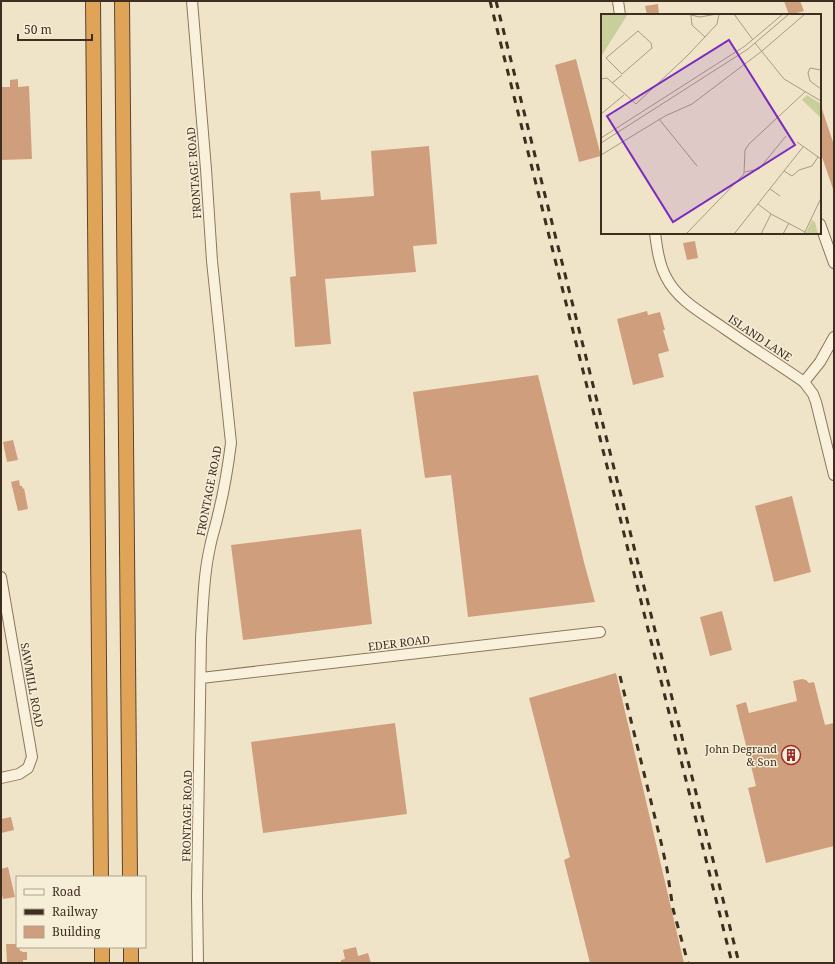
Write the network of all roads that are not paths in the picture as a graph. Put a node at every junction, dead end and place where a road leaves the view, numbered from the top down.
1 (93, 1) edge
2 (122, 1) edge
3 (192, 1) edge
4 (618, 1) edge
5 (620, 14) edge
6 (821, 227) edge
7 (655, 234) edge
8 (834, 263) edge
9 (834, 338) edge
10 (804, 382) junction
11 (834, 475) edge
12 (1, 577) edge
13 (600, 632) dead end
14 (201, 678) junction
15 (1, 778) edge
16 (101, 876) edge
17 (130, 876) edge
18 (102, 948) edge
19 (131, 948) edge
20 (102, 963) edge
21 (131, 963) edge
22 (198, 963) edge

1 - 16 highway
2 - 17 highway
3 - 14 street, FRONTAGE ROAD
4 - 5 street
6 - 8 street
7 - 10 street, ISLAND LANE
9 - 10 street
10 - 11 street, ISLAND LANE
12 - 15 street, SAWMILL ROAD
13 - 14 street, EDER ROAD
14 - 22 street, FRONTAGE ROAD
18 - 20 highway
19 - 21 highway

